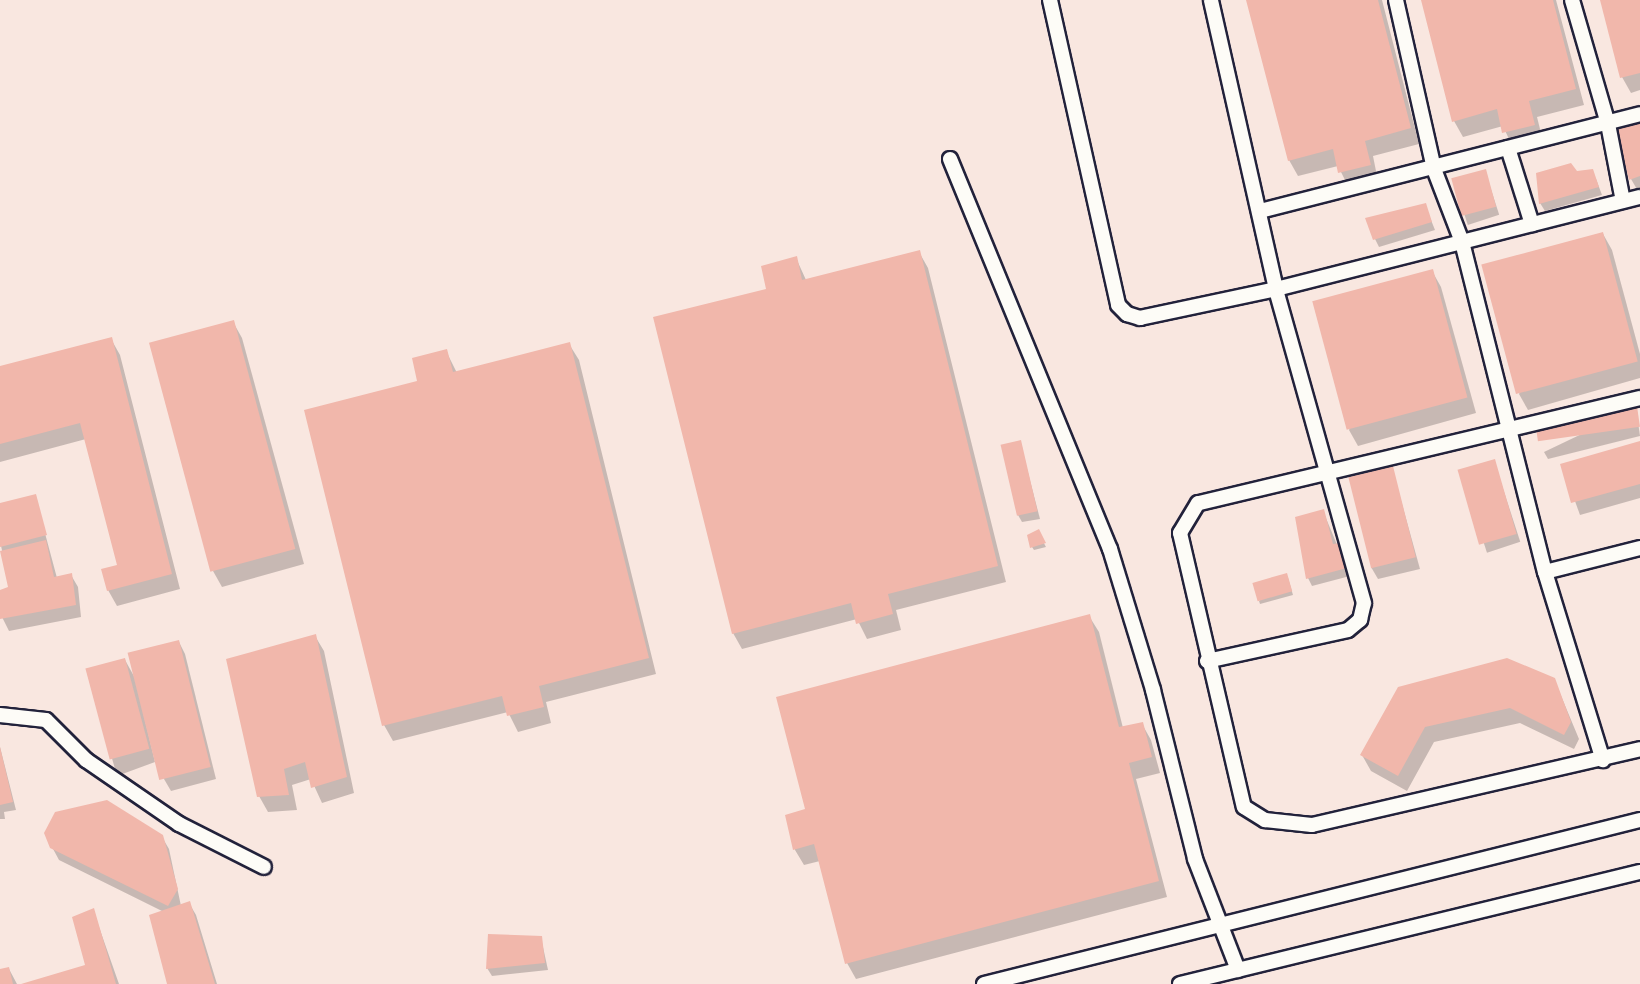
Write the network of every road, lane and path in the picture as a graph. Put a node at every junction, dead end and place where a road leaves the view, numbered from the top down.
1 (1050, 0) edge
2 (1211, 0) edge
3 (1396, 0) edge
4 (1572, 0) edge
5 (1640, 114) edge
6 (1608, 124) junction
7 (1508, 148) junction
8 (950, 159) dead end
9 (1434, 169) junction
10 (1640, 197) edge
11 (1623, 201) junction
12 (1260, 211) junction
13 (1532, 224) junction
14 (1462, 242) junction
15 (1276, 289) junction
16 (1640, 398) edge
17 (1507, 428) junction
18 (1326, 473) junction
19 (1640, 548) edge
20 (1545, 572) junction
21 (1207, 662) junction
22 (0, 715) edge
23 (1640, 749) edge
24 (1603, 760) junction
25 (1640, 820) edge
26 (264, 867) dead end
27 (1640, 872) edge
28 (1222, 926) junction
29 (1238, 970) junction
30 (984, 984) edge
31 (1180, 984) edge

1 - 15 lane
2 - 12 lane
3 - 9 lane
4 - 6 lane
5 - 6 lane
6 - 7 lane
6 - 11 lane
7 - 9 lane
7 - 13 lane
8 - 28 lane
9 - 12 lane
9 - 14 lane
10 - 11 lane
11 - 13 lane
12 - 15 lane
13 - 14 lane
14 - 15 lane
14 - 17 lane
15 - 18 lane
16 - 17 lane
17 - 18 lane
17 - 20 lane
18 - 21 lane
18 - 21 lane
19 - 20 lane
20 - 24 lane
21 - 24 lane
22 - 26 lane
23 - 24 lane
25 - 28 lane
27 - 29 lane
28 - 29 lane
28 - 30 lane
29 - 31 lane

